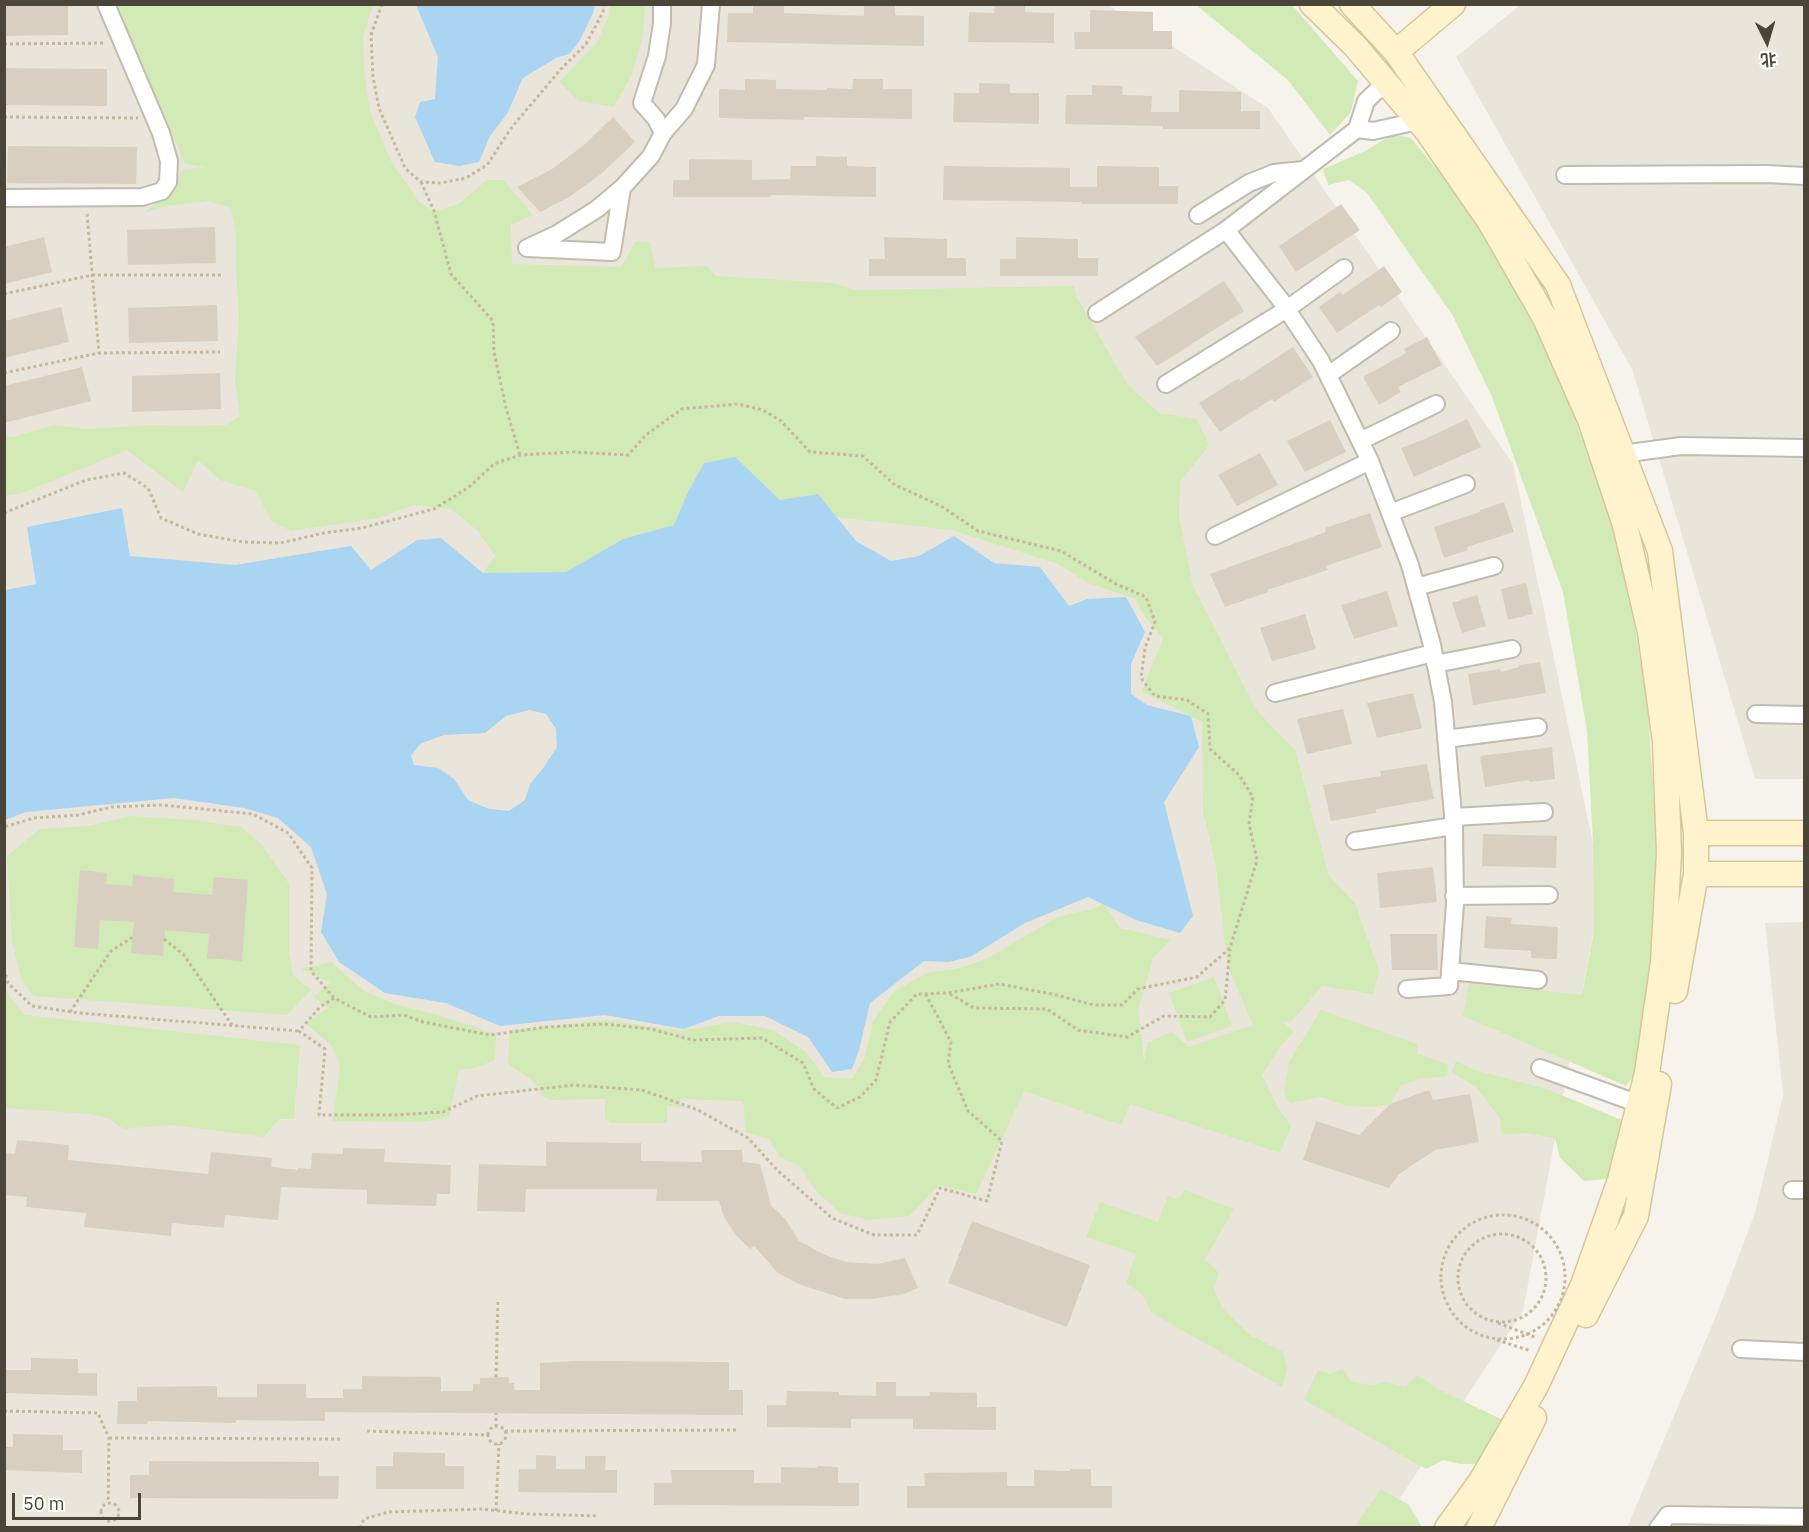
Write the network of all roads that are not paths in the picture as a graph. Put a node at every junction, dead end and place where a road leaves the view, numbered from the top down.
1 (106, 4) edge
2 (662, 4) edge
3 (711, 4) edge
4 (1312, 4) edge
5 (1352, 4) edge
6 (1453, 4) edge
7 (1396, 52) junction
8 (1386, 82) junction
9 (1418, 121) junction
10 (1357, 129) junction
11 (663, 134) junction
12 (1304, 170) junction
13 (1565, 175) dead end
14 (1804, 176) edge
15 (622, 188) junction
16 (4, 198) edge
17 (1198, 215) dead end
18 (1226, 230) junction
19 (1344, 268) dead end
20 (1287, 309) junction
21 (1097, 314) dead end
22 (1391, 332) dead end
23 (1328, 375) junction
24 (1166, 384) dead end
25 (1436, 404) dead end
26 (1360, 441) junction
27 (1804, 448) edge
28 (1622, 453) junction
29 (1370, 461) junction
30 (1466, 484) dead end
31 (1390, 513) junction
32 (1215, 536) dead end
33 (1494, 566) dead end
34 (1416, 587) junction
35 (1512, 649) dead end
36 (1434, 658) junction
37 (1275, 693) dead end
38 (1756, 714) dead end
39 (1804, 715) edge
40 (1538, 727) dead end
41 (1446, 740) junction
42 (1544, 812) dead end
43 (1453, 822) junction
44 (1696, 833) junction
45 (1804, 833) edge
46 (1355, 841) dead end
47 (1696, 874) junction
48 (1804, 874) edge
49 (1454, 896) junction
50 (1549, 896) dead end
51 (1450, 971) junction
52 (1538, 980) dead end
53 (1407, 989) dead end
54 (1540, 1068) dead end
55 (1639, 1104) junction
56 (1741, 1349) dead end
57 (1804, 1352) edge
58 (1804, 1516) edge
59 (1447, 1527) edge
60 (1481, 1527) edge
61 (1658, 1527) edge

1 - 16 street
2 - 11 street
3 - 11 street
4 - 8 street
5 - 7 street
6 - 7 street
7 - 28 street
8 - 9 street
8 - 10 street
9 - 10 street
9 - 55 street
10 - 12 street
11 - 15 street
12 - 17 street
12 - 18 street
13 - 14 street
15 - 15 street
18 - 20 street
18 - 21 street
19 - 20 street
20 - 23 street
20 - 24 street
22 - 23 street
23 - 26 street
25 - 26 street
26 - 29 street
27 - 28 street
28 - 44 street
29 - 31 street
29 - 32 street
30 - 31 street
31 - 34 street
33 - 34 street
34 - 36 street
35 - 36 street
36 - 37 street
36 - 41 street
38 - 39 street
40 - 41 street
41 - 43 street
42 - 43 street
43 - 46 street
43 - 49 street
44 - 45 street
44 - 47 street
47 - 48 street
47 - 60 street
49 - 50 street
49 - 51 street
51 - 52 street
51 - 53 street
54 - 55 street
55 - 59 street
56 - 57 street
58 - 61 street

